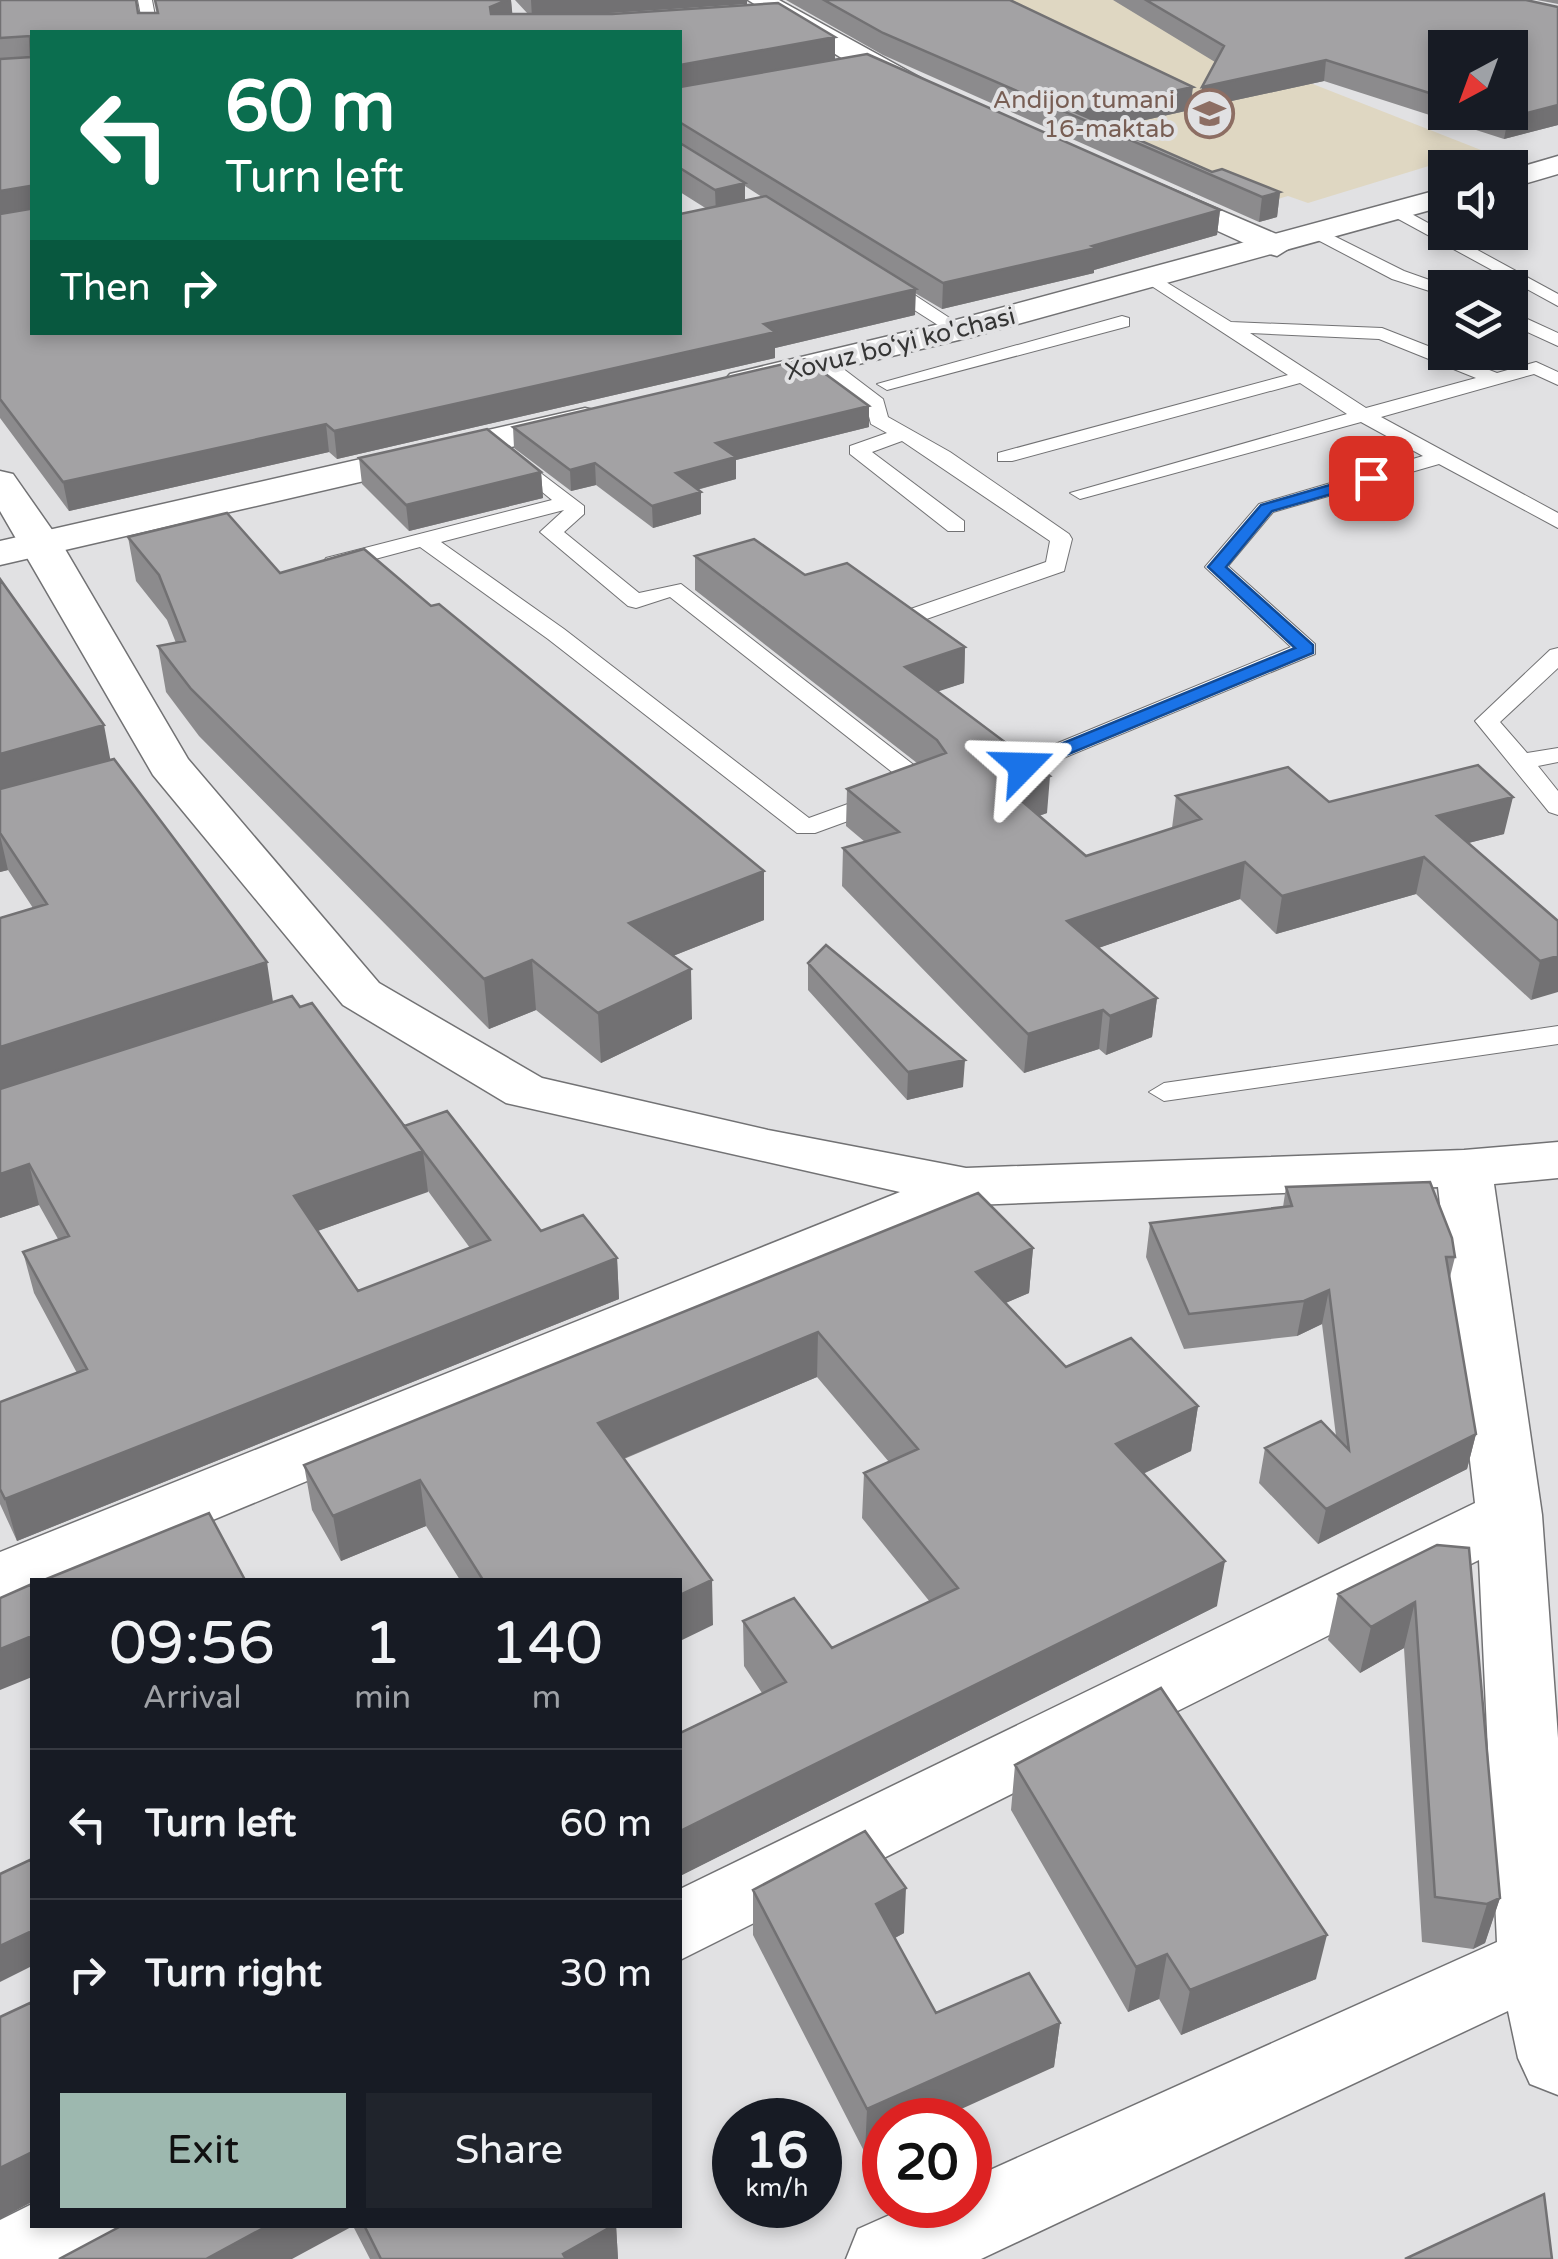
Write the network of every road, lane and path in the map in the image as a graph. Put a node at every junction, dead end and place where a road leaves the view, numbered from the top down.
1 (145, 0) edge
2 (764, 9) edge
3 (151, 30) edge
4 (870, 64) junction
5 (832, 71) edge
6 (941, 95) edge
7 (1558, 164) edge
8 (1528, 173) edge
9 (1118, 174) edge
10 (1428, 203) edge
11 (1397, 211) junction
12 (1320, 234) junction
13 (1277, 246) junction
14 (1497, 269) junction
15 (865, 270) edge
16 (1494, 270) edge
17 (1153, 278) junction
18 (1428, 282) edge
19 (1558, 301) edge
20 (1122, 322) dead end
21 (1227, 326) junction
22 (1528, 326) edge
23 (1558, 340) edge
24 (955, 342) junction
25 (822, 362) junction
26 (1304, 376) junction
27 (1558, 379) edge
28 (1494, 380) junction
29 (887, 384) dead end
30 (705, 390) edge
31 (628, 409) edge
32 (1364, 415) junction
33 (903, 434) junction
34 (491, 441) junction
35 (1005, 456) dead end
36 (1441, 457) junction
37 (0, 482) edge
38 (1080, 492) dead end
39 (568, 502) junction
40 (1558, 522) edge
41 (956, 526) dead end
42 (424, 540) junction
43 (21, 548) edge
44 (322, 566) edge
45 (907, 618) edge
46 (1558, 655) edge
47 (1558, 755) edge
48 (1522, 762) junction
49 (1023, 766) edge
50 (1558, 807) edge
51 (361, 994) junction
52 (307, 1012) edge
53 (1558, 1035) edge
54 (1164, 1092) dead end
55 (1558, 1160) edge
56 (1464, 1168) junction
57 (966, 1187) junction
58 (1509, 1514) junction
59 (0, 1580) edge
60 (682, 1925) edge
61 (1549, 2005) edge
62 (73, 2228) edge
63 (10, 2259) edge
64 (888, 2259) edge

1 - 3 lane
2 - 4 street
4 - 5 street
4 - 6 street
7 - 8 street
9 - 13 street
10 - 11 street, Xovuz bo‘yi ko'chasi
11 - 12 street, Xovuz bo‘yi ko'chasi
11 - 14 lane
12 - 13 street, Xovuz bo‘yi ko'chasi
12 - 18 lane
13 - 17 street, Xovuz bo‘yi ko'chasi
14 - 16 lane
14 - 19 lane
15 - 24 lane
17 - 21 lane
17 - 24 street, Xovuz bo‘yi ko'chasi
20 - 24 lane
21 - 26 lane
21 - 28 lane
22 - 23 lane
24 - 25 street, Xovuz bo‘yi ko'chasi
24 - 29 lane
25 - 30 street, Xovuz bo‘yi ko'chasi
25 - 33 lane
26 - 32 lane
26 - 35 lane
27 - 28 lane
28 - 32 lane
31 - 34 street
32 - 36 lane
32 - 38 lane
33 - 41 lane
33 - 45 lane
34 - 39 lane
34 - 43 street
36 - 40 lane
36 - 49 lane
37 - 43 street
39 - 42 lane
39 - 42 lane
42 - 44 lane
43 - 51 street
46 - 48 lane
47 - 48 lane
48 - 50 lane
51 - 52 street
51 - 57 street
53 - 54 lane
55 - 56 street
56 - 57 street
56 - 58 street
57 - 59 street
58 - 60 street
58 - 61 street
61 - 64 street
62 - 63 street

